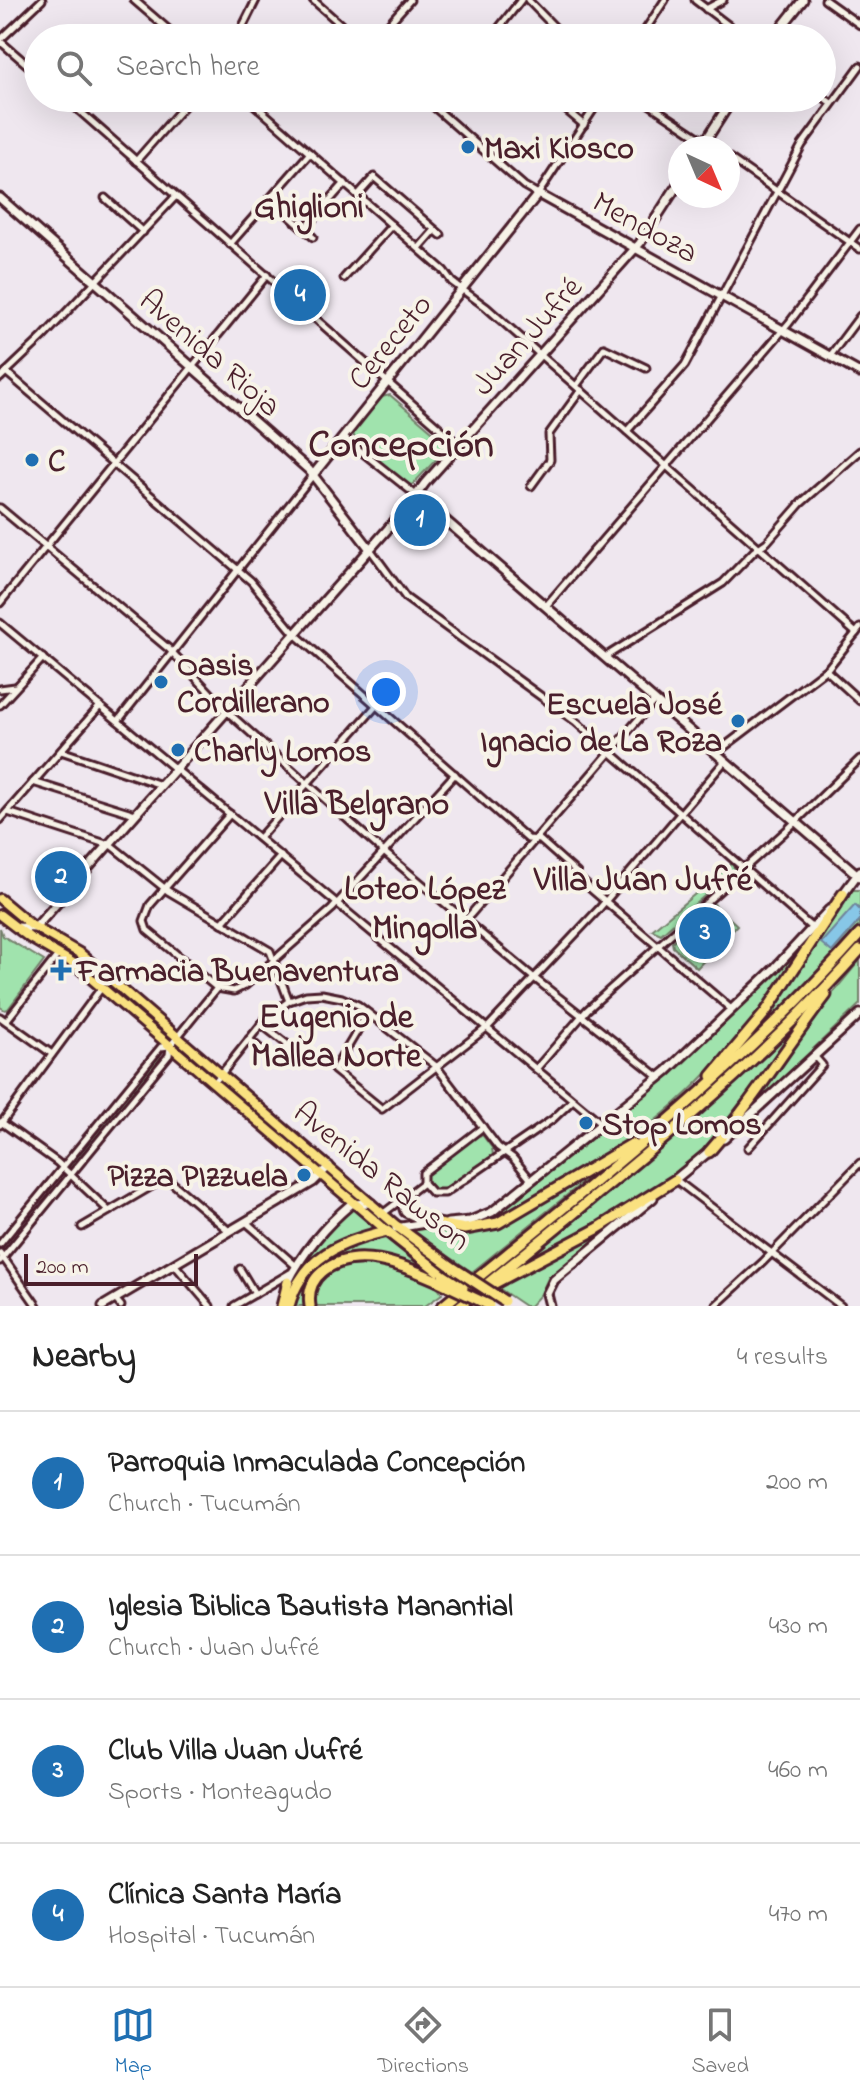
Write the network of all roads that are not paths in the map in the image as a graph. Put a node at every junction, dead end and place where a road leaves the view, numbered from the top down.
1 (42, 0) edge
2 (134, 0) edge
3 (256, 0) edge
4 (313, 0) edge
5 (410, 0) edge
6 (521, 0) edge
7 (528, 0) edge
8 (665, 0) edge
9 (695, 0) edge
10 (723, 0) edge
11 (803, 0) edge
12 (825, 0) edge
13 (706, 9) junction
14 (162, 24) edge
15 (244, 24) edge
16 (340, 24) edge
17 (389, 24) edge
18 (502, 24) edge
19 (551, 24) edge
20 (649, 24) edge
21 (726, 24) edge
22 (784, 24) edge
23 (860, 25) edge
24 (0, 40) edge
25 (24, 61) edge
26 (860, 66) edge
27 (836, 97) edge
28 (85, 112) edge
29 (179, 112) edge
30 (263, 112) edge
31 (440, 112) edge
32 (569, 112) edge
33 (592, 112) edge
34 (659, 112) edge
35 (724, 112) edge
36 (825, 112) edge
37 (584, 125) junction
38 (691, 136) edge
39 (709, 136) edge
40 (310, 153) junction
41 (136, 161) junction
42 (740, 165) edge
43 (345, 183) junction
44 (778, 191) junction
45 (538, 194) junction
46 (358, 195) junction
47 (176, 196) junction
48 (0, 198) edge
49 (105, 198) dead end
50 (270, 199) junction
51 (668, 199) edge
52 (392, 225) junction
53 (304, 229) junction
54 (860, 229) edge
55 (434, 231) junction
56 (143, 232) junction
57 (441, 235) dead end
58 (313, 237) dead end
59 (850, 241) junction
60 (230, 244) junction
61 (419, 248) junction
62 (636, 248) junction
63 (860, 249) edge
64 (267, 275) junction
65 (344, 278) dead end
66 (96, 282) junction
67 (461, 289) junction
68 (723, 297) junction
69 (860, 316) edge
70 (783, 330) junction
71 (541, 355) junction
72 (830, 356) junction
73 (192, 368) junction
74 (646, 368) dead end
75 (6, 372) junction
76 (860, 373) edge
77 (0, 378) edge
78 (387, 382) junction
79 (578, 388) junction
80 (627, 431) junction
81 (343, 437) junction
82 (459, 445) junction
83 (860, 451) edge
84 (113, 465) junction
85 (667, 466) junction
86 (313, 475) junction
87 (531, 486) dead end
88 (416, 495) junction
89 (0, 508) edge
90 (45, 547) junction
91 (759, 548) junction
92 (370, 549) junction
93 (238, 570) junction
94 (0, 603) edge
95 (546, 606) junction
96 (0, 623) edge
97 (858, 631) edge
98 (295, 634) junction
99 (173, 653) junction
100 (605, 657) junction
101 (43, 658) junction
102 (826, 670) junction
103 (16, 687) junction
104 (0, 689) edge
105 (655, 700) junction
106 (860, 701) edge
107 (0, 705) edge
108 (100, 706) junction
109 (376, 706) junction
110 (227, 711) junction
111 (118, 721) junction
112 (61, 751) junction
113 (611, 752) junction
114 (716, 753) junction
115 (860, 759) edge
116 (725, 761) junction
117 (176, 768) junction
118 (455, 774) junction
119 (33, 782) junction
120 (308, 783) junction
121 (161, 785) junction
122 (8, 812) junction
123 (681, 812) junction
124 (135, 814) junction
125 (230, 814) junction
126 (0, 820) edge
127 (796, 822) junction
128 (259, 838) junction
129 (535, 840) junction
130 (108, 845) junction
131 (385, 853) junction
132 (281, 856) junction
133 (745, 868) junction
134 (859, 874) edge
135 (164, 888) junction
136 (843, 894) junction
137 (605, 901) junction
138 (1, 902) edge
139 (337, 904) junction
140 (0, 915) edge
141 (465, 921) junction
142 (222, 923) junction
143 (11, 925) junction
144 (35, 928) junction
145 (812, 928) junction
146 (860, 934) edge
147 (658, 946) junction
148 (860, 951) edge
149 (59, 954) junction
150 (274, 959) junction
151 (102, 972) junction
152 (533, 977) junction
153 (102, 987) junction
154 (217, 988) junction
155 (289, 1001) junction
156 (731, 1009) junction
157 (368, 1013) junction
158 (860, 1014) edge
159 (582, 1016) junction
160 (0, 1017) edge
161 (6, 1021) junction
162 (261, 1024) junction
163 (486, 1028) junction
164 (177, 1036) junction
165 (249, 1039) junction
166 (170, 1046) junction
167 (52, 1054) junction
168 (815, 1057) junction
169 (437, 1067) junction
170 (804, 1067) junction
171 (536, 1069) junction
172 (221, 1074) junction
173 (812, 1075) junction
174 (659, 1077) junction
175 (214, 1083) junction
176 (573, 1100) junction
177 (683, 1108) junction
178 (747, 1119) junction
179 (1, 1123) edge
180 (601, 1123) junction
181 (666, 1123) junction
182 (483, 1127) junction
183 (761, 1133) junction
184 (748, 1148) dead end
185 (505, 1152) junction
186 (709, 1152) junction
187 (860, 1163) edge
188 (329, 1166) junction
189 (62, 1168) junction
190 (320, 1175) junction
191 (70, 1176) junction
192 (531, 1180) junction
193 (675, 1180) junction
194 (423, 1183) junction
195 (339, 1191) junction
196 (407, 1195) junction
197 (353, 1203) junction
198 (371, 1203) junction
199 (109, 1211) junction
200 (382, 1213) junction
201 (336, 1217) junction
202 (374, 1220) junction
203 (246, 1222) junction
204 (428, 1222) junction
205 (82, 1227) dead end
206 (398, 1227) junction
207 (229, 1231) junction
208 (387, 1231) junction
209 (0, 1244) edge
210 (772, 1253) junction
211 (1, 1257) edge
212 (495, 1263) junction
213 (174, 1264) junction
214 (295, 1268) junction
215 (240, 1269) dead end
216 (439, 1277) junction
217 (288, 1282) joint
218 (270, 1285) junction
219 (255, 1294) junction
220 (118, 1302) edge
221 (283, 1303) edge
222 (508, 1303) edge
223 (37, 1306) edge
224 (103, 1306) edge
225 (210, 1306) edge
226 (234, 1306) edge
227 (310, 1306) edge
228 (434, 1306) edge
229 (443, 1306) edge
230 (460, 1306) edge
231 (490, 1306) edge
232 (550, 1306) edge
233 (715, 1306) edge
234 (841, 1306) edge

1 - 24 street
2 - 14 street
3 - 15 street
4 - 16 street
5 - 17 street
6 - 18 street
7 - 19 street
8 - 20 street
9 - 13 street
10 - 13 street
11 - 22 street
12 - 23 street
13 - 21 street
24 - 25 street
26 - 27 street
28 - 41 street
29 - 41 street
30 - 40 street
31 - 45 street, Mendoza
32 - 37 street
33 - 37 street, Cereceto
34 - 38 street
35 - 39 street
36 - 44 street
37 - 45 street, Cereceto
40 - 43 street
40 - 50 street
41 - 47 street
42 - 44 street
43 - 46 street
43 - 53 street
44 - 59 street
44 - 68 street
45 - 62 street, Mendoza
45 - 67 street, Cereceto
46 - 52 street
46 - 55 street
47 - 56 street
47 - 60 street
48 - 66 street, Avenida Rioja
49 - 56 street
50 - 53 street
50 - 60 street
51 - 62 street, Juan Jufré
52 - 61 street
52 - 65 street
53 - 58 street
54 - 59 street
55 - 57 street
55 - 61 street
56 - 66 street
59 - 63 street
59 - 70 street
60 - 64 street
61 - 67 street
62 - 68 street, Mendoza
62 - 71 street, Juan Jufré
64 - 73 street
64 - 78 street
66 - 73 street, Avenida Rioja
66 - 75 street
67 - 71 street
67 - 78 street, Cereceto
68 - 70 street, Mendoza
68 - 80 street
69 - 72 street
70 - 72 street, Mendoza
70 - 85 street
71 - 79 street
71 - 82 street, Juan Jufré
72 - 76 street, Mendoza
73 - 84 street
73 - 86 street, Avenida Rioja
74 - 79 street
75 - 77 street
75 - 84 street
78 - 81 street, Cereceto
78 - 82 street
79 - 80 street
79 - 87 street
80 - 85 street
81 - 86 street, Cereceto
81 - 88 street
82 - 88 street, Juan Jufré
83 - 91 street
84 - 90 street
84 - 93 street
85 - 91 street
85 - 95 street
86 - 92 street, Avenida Rioja
86 - 93 street, Cereceto
88 - 92 street, Juan Jufré
88 - 95 street
89 - 90 street
90 - 94 street
90 - 99 street
91 - 97 street
91 - 100 street
92 - 98 street, Juan Jufré
92 - 113 street, Avenida Rioja
93 - 98 street
93 - 99 street, Cereceto
95 - 100 street
96 - 101 street
97 - 102 street
98 - 109 street
98 - 110 street, Juan Jufré
99 - 110 street
99 - 111 street, Cereceto
100 - 105 street
101 - 103 street
101 - 108 street
102 - 106 street
102 - 114 street
103 - 104 street
103 - 107 street
105 - 113 street
105 - 114 street
108 - 111 street
108 - 112 street
109 - 118 street
109 - 120 street
110 - 117 street, Juan Jufré
110 - 120 street
111 - 117 street
112 - 119 street
112 - 121 street
113 - 123 street, Avenida Rioja
113 - 129 street
114 - 116 street
115 - 127 street
116 - 123 street
116 - 127 street
117 - 121 street, Juan Jufré
117 - 125 street
118 - 129 street
118 - 131 street
119 - 122 street
119 - 124 street
120 - 128 street
120 - 131 street
121 - 124 street, Juan Jufré
122 - 126 street
122 - 130 street
123 - 133 street, Avenida Rioja
123 - 137 street
124 - 130 street, Juan Jufré
125 - 128 street
125 - 135 street
127 - 133 street
127 - 134 street
128 - 132 street
129 - 137 street
129 - 141 street
130 - 135 street
130 - 144 street, Juan Jufré
131 - 139 street
131 - 141 street
132 - 139 street
132 - 142 street
133 - 145 street, Avenida Rioja
133 - 147 street
134 - 136 street
135 - 142 street
135 - 154 street
136 - 145 street
136 - 177 highway
137 - 147 street
137 - 152 street
138 - 144 main road, Avenida Rawson
139 - 150 street
139 - 163 street
140 - 143 main road, Avenida Rawson
141 - 152 street
142 - 150 street
143 - 144 street
143 - 149 main road, Avenida Rawson
144 - 151 main road, Avenida Rawson
145 - 156 street
146 - 177 highway
147 - 156 street
147 - 159 street
148 - 186 highway
148 - 230 highway
149 - 153 main road, Avenida Rawson
149 - 161 street
150 - 154 street
150 - 155 street
151 - 153 street
151 - 164 main road, Avenida Rawson
152 - 159 street
152 - 163 street
153 - 166 main road, Avenida Rawson
153 - 167 street
154 - 164 street
155 - 157 street
155 - 162 street
156 - 174 street
157 - 169 street
157 - 169 street
158 - 168 street
159 - 171 street
159 - 174 street
160 - 161 street
161 - 167 street
162 - 165 street
162 - 165 street
163 - 169 street
163 - 171 street
164 - 166 street
164 - 172 main road, Avenida Rawson
165 - 172 street
166 - 175 main road, Avenida Rawson
166 - 189 street
166 - 191 street
167 - 179 street
168 - 170 street
168 - 173 street
169 - 182 street
170 - 173 street
170 - 178 street
171 - 176 street
172 - 175 street
172 - 188 main road, Avenida Rawson
173 - 183 street
174 - 180 street
175 - 190 main road, Avenida Rawson
176 - 180 street
176 - 185 street
177 - 181 highway
178 - 183 street
178 - 186 street
179 - 189 street
180 - 192 street
181 - 204 highway
181 - 212 highway
182 - 185 street
182 - 194 street
183 - 184 street
185 - 192 street
185 - 194 street
186 - 193 street
187 - 210 street
188 - 190 street
188 - 198 main road, Avenida Rawson
189 - 191 street
189 - 209 street
190 - 195 main road, Avenida Rawson
190 - 203 street
191 - 199 street
191 - 211 street
192 - 204 street
193 - 210 street
193 - 230 highway
193 - 232 street
194 - 196 street
195 - 197 main road, Avenida Rawson
195 - 201 street
196 - 200 street
196 - 204 street
197 - 198 street
197 - 201 street
197 - 202 main road, Avenida Rawson
198 - 200 main road, Avenida Rawson
199 - 205 street
199 - 207 street
200 - 202 street
200 - 206 main road, Avenida Rawson
201 - 214 street
202 - 208 main road, Avenida Rawson
203 - 207 street
203 - 214 street
204 - 206 street
206 - 208 street
206 - 222 highway, Avenida Rawson, bridge
207 - 213 street
208 - 216 highway, Avenida Rawson
208 - 221 highway
210 - 233 street
210 - 234 street
211 - 223 street
212 - 228 highway
212 - 229 highway
213 - 220 street
213 - 225 street
214 - 217 street
214 - 218 street
215 - 219 street
216 - 227 highway
216 - 231 highway, Avenida Rawson, bridge
217 - 221 highway
218 - 219 street
218 - 221 street
219 - 226 street
220 - 224 street

